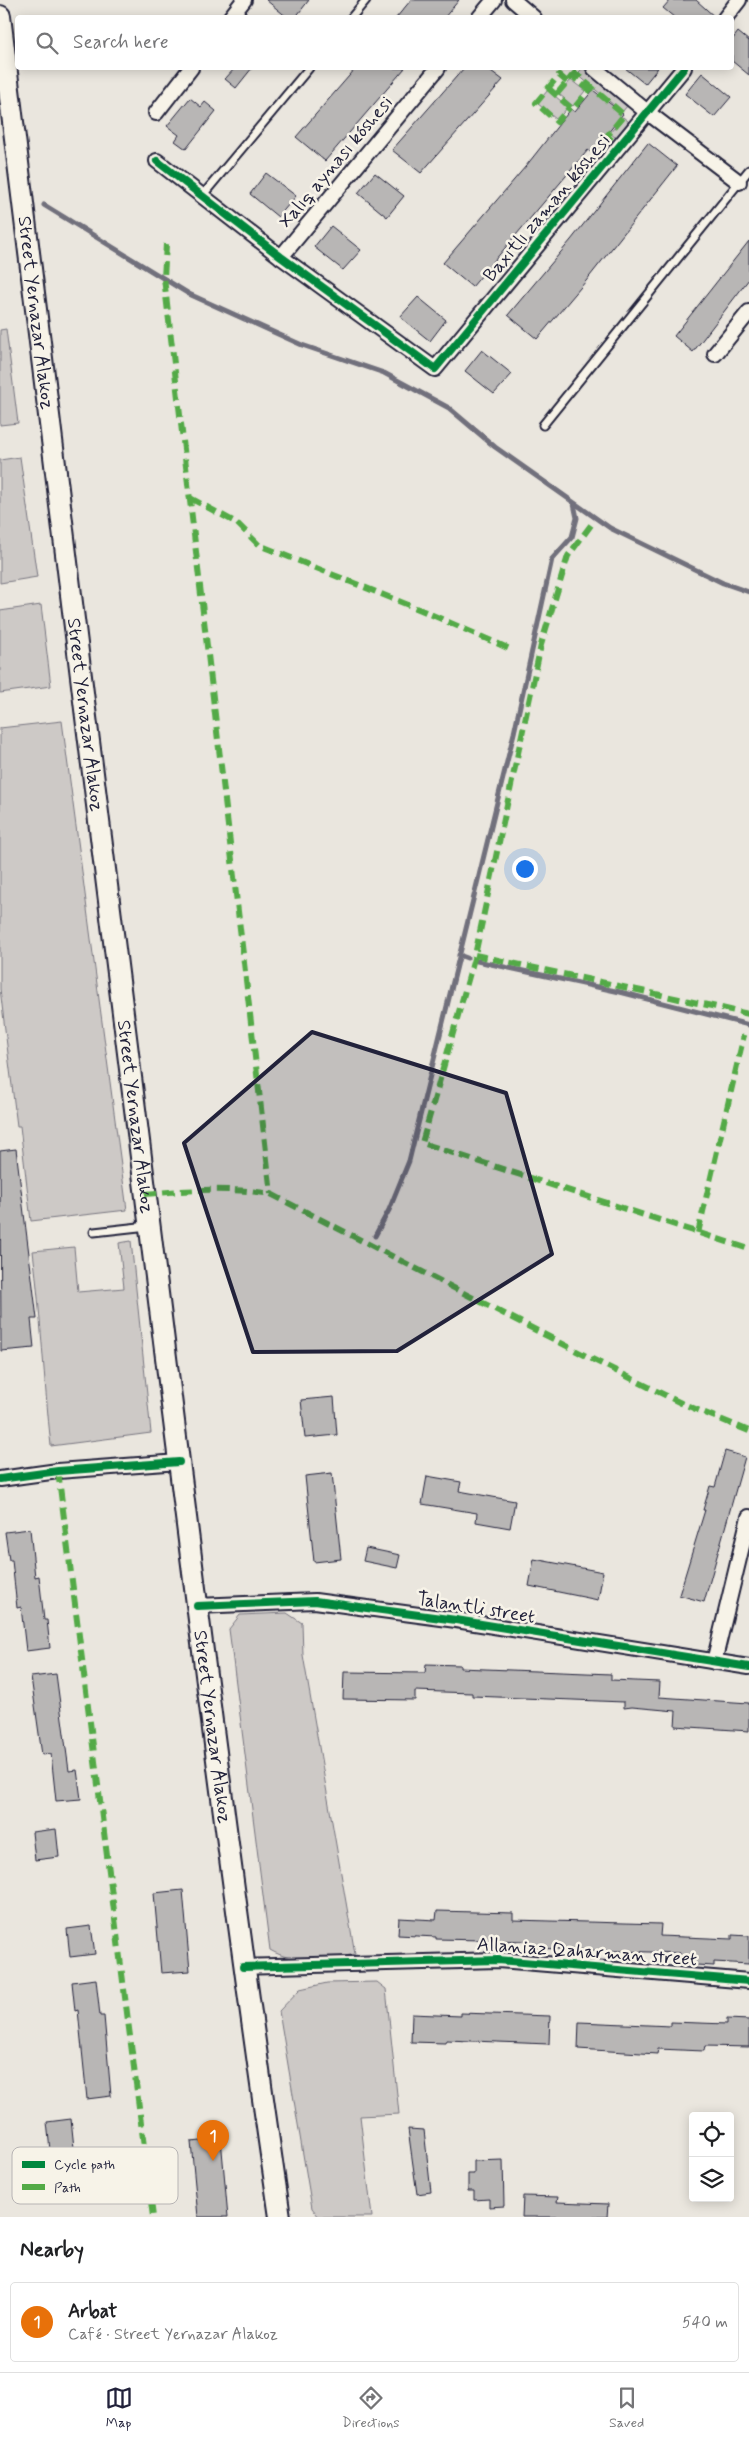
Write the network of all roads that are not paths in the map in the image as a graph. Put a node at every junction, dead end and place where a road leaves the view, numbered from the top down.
1 (244, 0) edge
2 (366, 0) edge
3 (494, 0) edge
4 (513, 0) edge
5 (740, 0) edge
6 (232, 15) edge
7 (354, 15) edge
8 (482, 15) edge
9 (530, 15) edge
10 (728, 15) edge
11 (0, 16) edge
12 (189, 70) edge
13 (307, 70) edge
14 (436, 70) edge
15 (596, 70) edge
16 (682, 70) edge
17 (647, 112) junction
18 (156, 113) dead end
19 (157, 161) dead end
20 (749, 170) edge
21 (739, 182) junction
22 (202, 196) junction
23 (281, 256) junction
24 (749, 312) edge
25 (715, 354) dead end
26 (543, 425) dead end
27 (149, 1226) junction
28 (94, 1232) dead end
29 (179, 1462) junction
30 (0, 1479) edge
31 (749, 1517) edge
32 (197, 1606) junction
33 (714, 1662) junction
34 (749, 1667) edge
35 (243, 1968) junction
36 (749, 1981) edge
37 (280, 2217) edge

1 - 6 street
2 - 7 lane
3 - 8 street
4 - 9 street
5 - 10 street
11 - 27 main road, Street Yernazar Alakoz
12 - 18 street
13 - 22 lane
14 - 23 street, Xalıq aynası kóshesi
15 - 17 street
16 - 17 street, Baxıtlı zaman kóshesi
17 - 21 street
17 - 23 street, Baxıtlı zaman kóshesi
19 - 22 street
20 - 21 lane
21 - 26 lane
22 - 23 street
24 - 25 street
27 - 28 lane
27 - 29 main road, Street Yernazar Alakoz
29 - 30 street
29 - 32 main road, Street Yernazar Alakoz
31 - 33 street
32 - 33 street, Talantli street
32 - 35 main road, Street Yernazar Alakoz
33 - 34 street, Talantli street
35 - 36 street, Allaniaz Qaharman street
35 - 37 main road, Street Yernazar Alakoz

